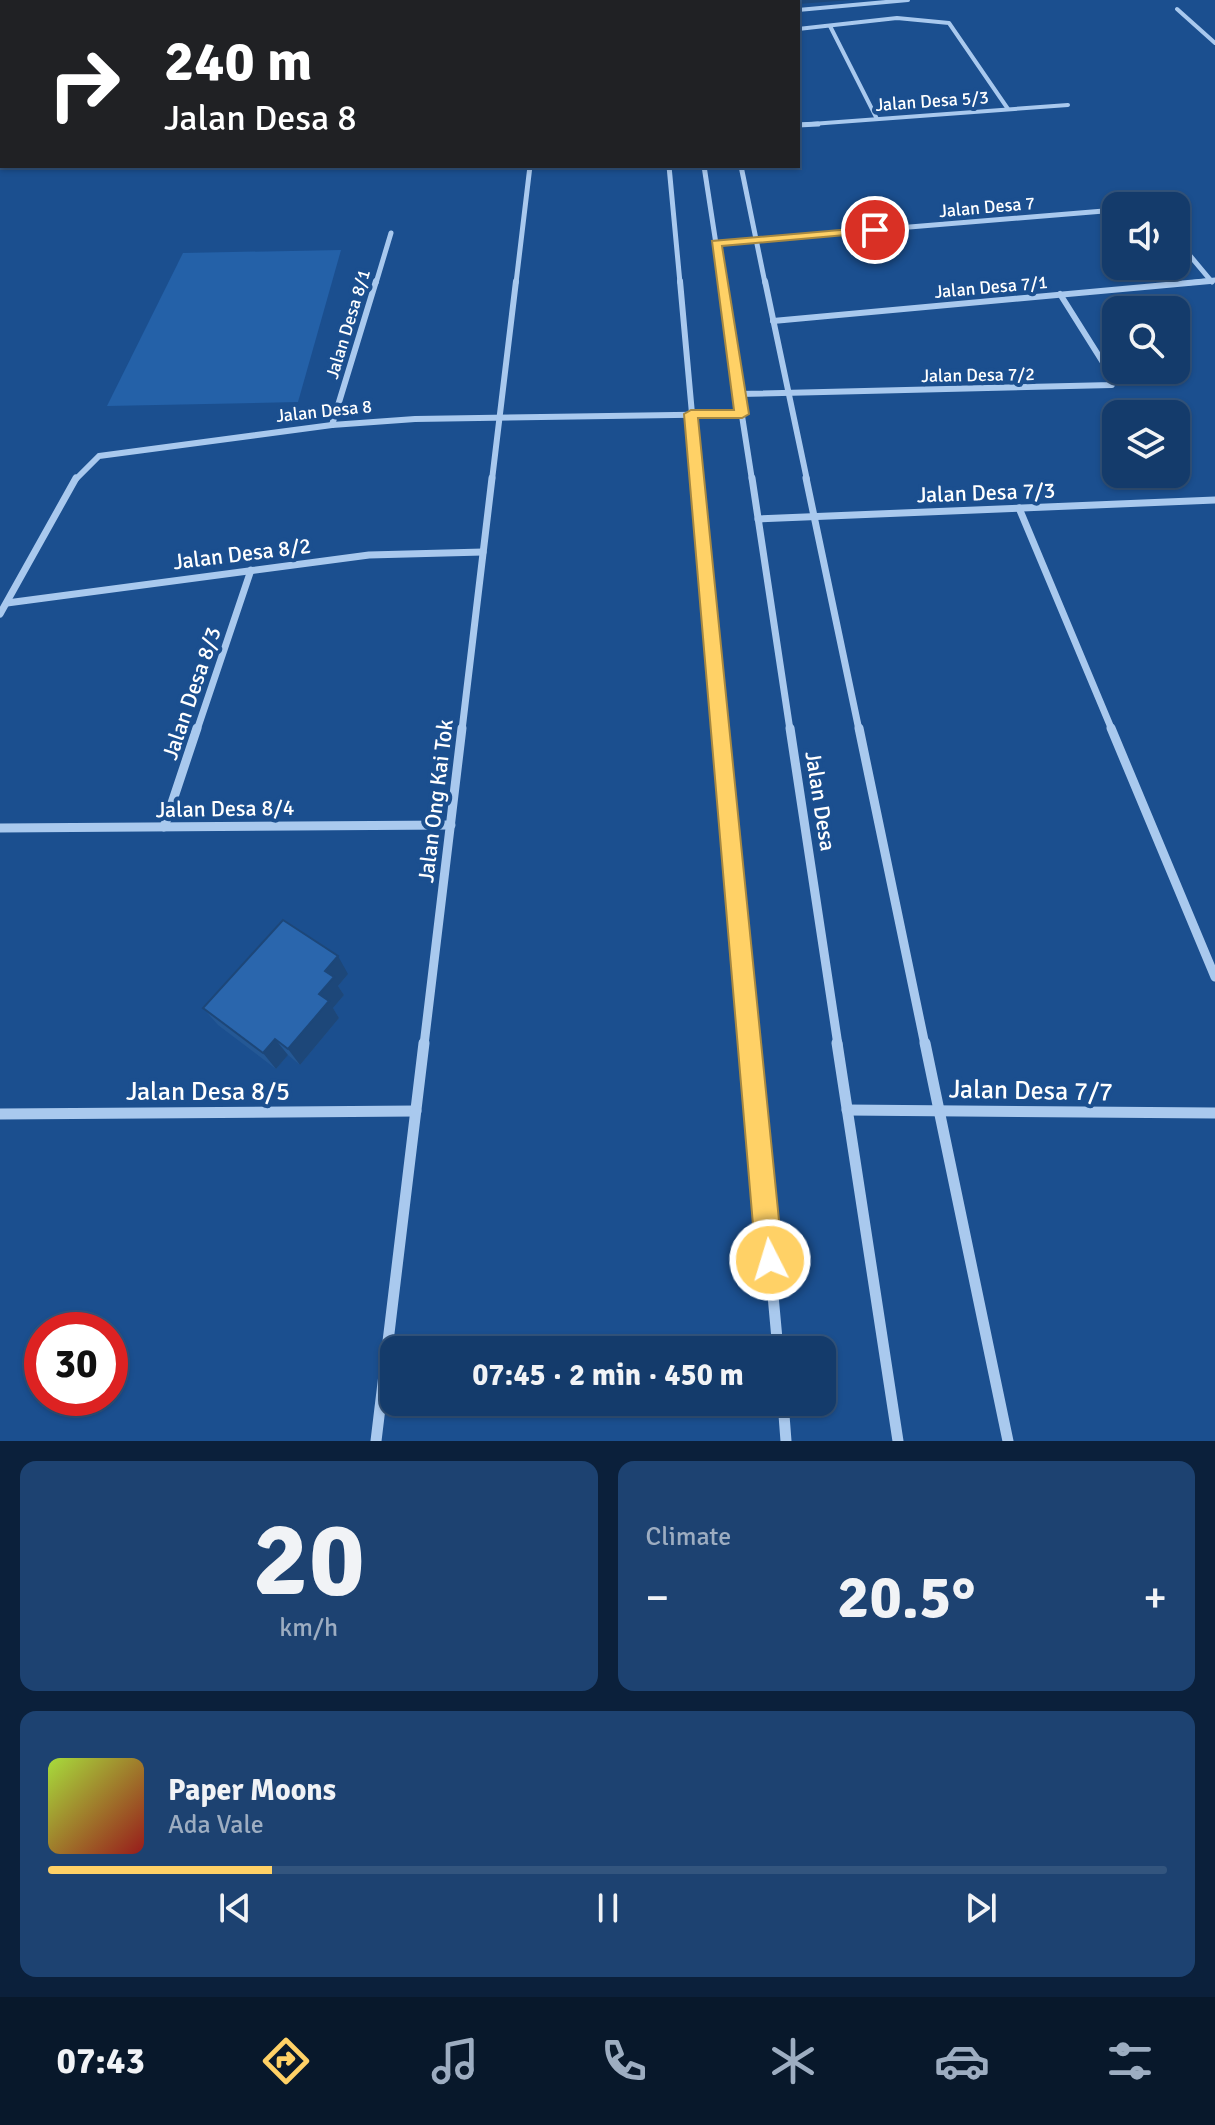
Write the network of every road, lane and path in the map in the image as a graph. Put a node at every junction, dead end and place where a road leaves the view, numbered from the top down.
1 (908, 0) edge
2 (1177, 9) dead end
3 (800, 10) edge
4 (830, 26) junction
5 (800, 29) edge
6 (1215, 43) edge
7 (1068, 105) dead end
8 (1008, 109) junction
9 (877, 119) junction
10 (800, 125) edge
11 (530, 168) edge
12 (669, 168) edge
13 (704, 168) edge
14 (741, 168) edge
15 (1102, 211) edge
16 (391, 233) dead end
17 (757, 240) junction
18 (716, 243) junction
19 (1190, 255) edge
20 (1214, 282) edge
21 (1060, 294) junction
22 (773, 321) junction
23 (788, 393) junction
24 (739, 394) junction
25 (691, 414) junction
26 (742, 414) junction
27 (500, 415) junction
28 (332, 425) junction
29 (1215, 500) edge
30 (1019, 508) junction
31 (816, 516) junction
32 (758, 519) junction
33 (483, 552) junction
34 (251, 570) junction
35 (7, 603) junction
36 (0, 614) edge
37 (451, 825) junction
38 (164, 827) junction
39 (0, 828) edge
40 (1215, 977) edge
41 (847, 1110) junction
42 (416, 1111) junction
43 (939, 1111) junction
44 (1215, 1113) edge
45 (0, 1114) edge
46 (777, 1336) edge
47 (784, 1416) edge
48 (376, 1441) edge
49 (786, 1441) edge
50 (898, 1441) edge
51 (1008, 1441) edge

1 - 3 street
2 - 6 street
4 - 5 street
4 - 8 street
4 - 9 street
7 - 8 street, Jalan Desa 5/3
8 - 9 street, Jalan Desa 5/3
9 - 10 street, Jalan Desa 5/3
11 - 27 street, Jalan Ong Kai Tok
12 - 25 street
13 - 18 street, Jalan Desa
14 - 17 street
15 - 17 street, Jalan Desa 7
16 - 28 street, Jalan Desa 8/1
17 - 18 street, Jalan Desa 7
17 - 22 street
18 - 24 street, Jalan Desa
19 - 20 street
20 - 21 street, Jalan Desa 7/1
21 - 22 street, Jalan Desa 7/1
21 - 23 street, Jalan Desa 7/2
22 - 23 street
23 - 24 street, Jalan Desa 7/2
23 - 31 street
24 - 26 street, Jalan Desa
25 - 26 street, Jalan Desa 8
25 - 27 street, Jalan Desa 8
25 - 46 street
26 - 32 street, Jalan Desa
27 - 28 street, Jalan Desa 8
27 - 33 street, Jalan Ong Kai Tok
28 - 35 street, Jalan Desa 8
29 - 30 street, Jalan Desa 7/3
30 - 31 street, Jalan Desa 7/3
30 - 40 street
31 - 32 street, Jalan Desa 7/3
31 - 43 street
32 - 41 street, Jalan Desa
33 - 34 street, Jalan Desa 8/2
33 - 37 street, Jalan Ong Kai Tok
34 - 35 street, Jalan Desa 8/2
34 - 38 street, Jalan Desa 8/3
35 - 36 street, Jalan Desa 8
37 - 38 street, Jalan Desa 8/4
37 - 42 street, Jalan Ong Kai Tok
38 - 39 street, Jalan Desa 8/4
41 - 43 street, Jalan Desa 7/7
41 - 50 street, Jalan Desa
42 - 45 street, Jalan Desa 8/5
42 - 48 street, Jalan Ong Kai Tok
43 - 44 street, Jalan Desa 7/7
43 - 51 street
47 - 49 street

